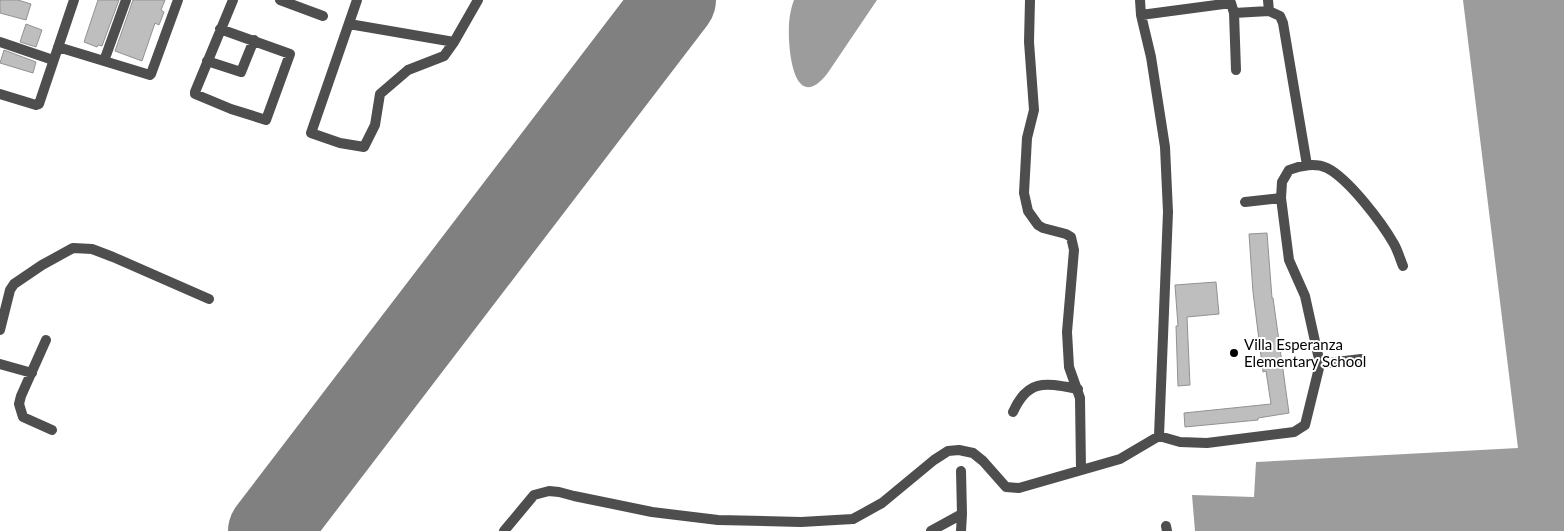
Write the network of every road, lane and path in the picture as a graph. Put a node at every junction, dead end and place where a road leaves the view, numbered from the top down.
1 (74, 0) edge
2 (126, 0) edge
3 (178, 0) edge
4 (233, 0) edge
5 (280, 0) edge
6 (358, 0) edge
7 (478, 0) edge
8 (1030, 0) edge
9 (1140, 0) edge
10 (1268, 0) edge
11 (305, 4) edge
12 (1269, 12) junction
13 (1234, 13) junction
14 (1141, 15) junction
15 (323, 16) dead end
16 (350, 24) junction
17 (220, 29) junction
18 (254, 40) junction
19 (0, 42) edge
20 (454, 42) junction
21 (58, 47) junction
22 (53, 60) junction
23 (104, 61) junction
24 (207, 61) junction
25 (1236, 70) dead end
26 (0, 94) edge
27 (1307, 165) junction
28 (1282, 198) junction
29 (1245, 202) dead end
30 (1403, 266) dead end
31 (209, 299) dead end
32 (0, 330) edge
33 (46, 340) dead end
34 (1361, 359) dead end
35 (0, 364) edge
36 (1320, 364) junction
37 (32, 373) junction
38 (1078, 389) junction
39 (1013, 412) dead end
40 (52, 430) dead end
41 (1159, 436) junction
42 (1081, 469) junction
43 (961, 471) dead end
44 (962, 514) junction
45 (504, 531) edge
46 (931, 531) edge
47 (960, 531) edge

1 - 21 street
2 - 23 street
3 - 23 street
4 - 17 street
5 - 11 street
6 - 16 street
7 - 20 street
8 - 38 street
9 - 14 street
10 - 12 street
11 - 15 street
12 - 13 street
12 - 27 street
13 - 14 street
13 - 25 street
14 - 41 street
16 - 20 street
16 - 20 street
17 - 18 street
17 - 24 street
18 - 24 street
18 - 24 street
19 - 22 street
21 - 22 street
21 - 23 street
22 - 26 street
27 - 28 street
27 - 30 street
28 - 29 street
28 - 36 street
31 - 32 street
33 - 37 street
34 - 36 street
35 - 37 street
36 - 41 street
37 - 40 street
38 - 39 street
38 - 42 street
41 - 42 street
42 - 45 street
43 - 44 street
44 - 46 street
44 - 47 street

